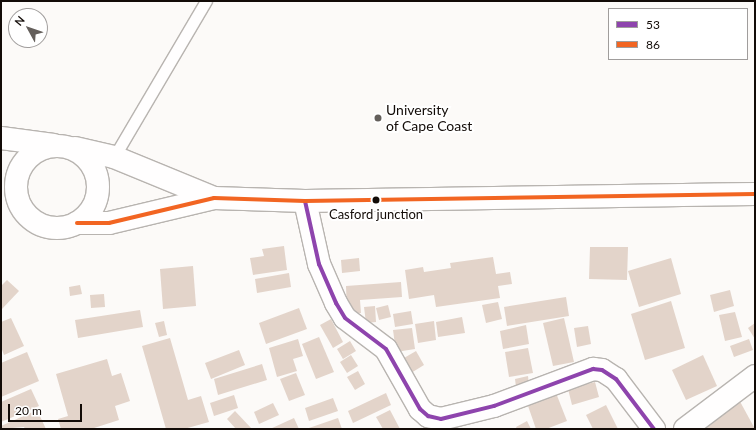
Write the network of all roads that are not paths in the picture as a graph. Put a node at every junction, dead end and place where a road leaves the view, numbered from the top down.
1 (206, 1) edge
2 (1, 138) edge
3 (65, 146) junction
4 (114, 157) junction
5 (755, 194) edge
6 (1, 198) edge
7 (214, 198) junction
8 (305, 200) junction
9 (32, 221) junction
10 (77, 223) junction
11 (755, 376) edge
12 (654, 429) edge
13 (685, 429) edge

1 - 4 lane
2 - 3 street
3 - 4 street
3 - 9 street
3 - 10 street
4 - 7 street
5 - 8 street
6 - 9 street
7 - 8 street
7 - 10 street
8 - 12 street
9 - 10 street
11 - 13 street

